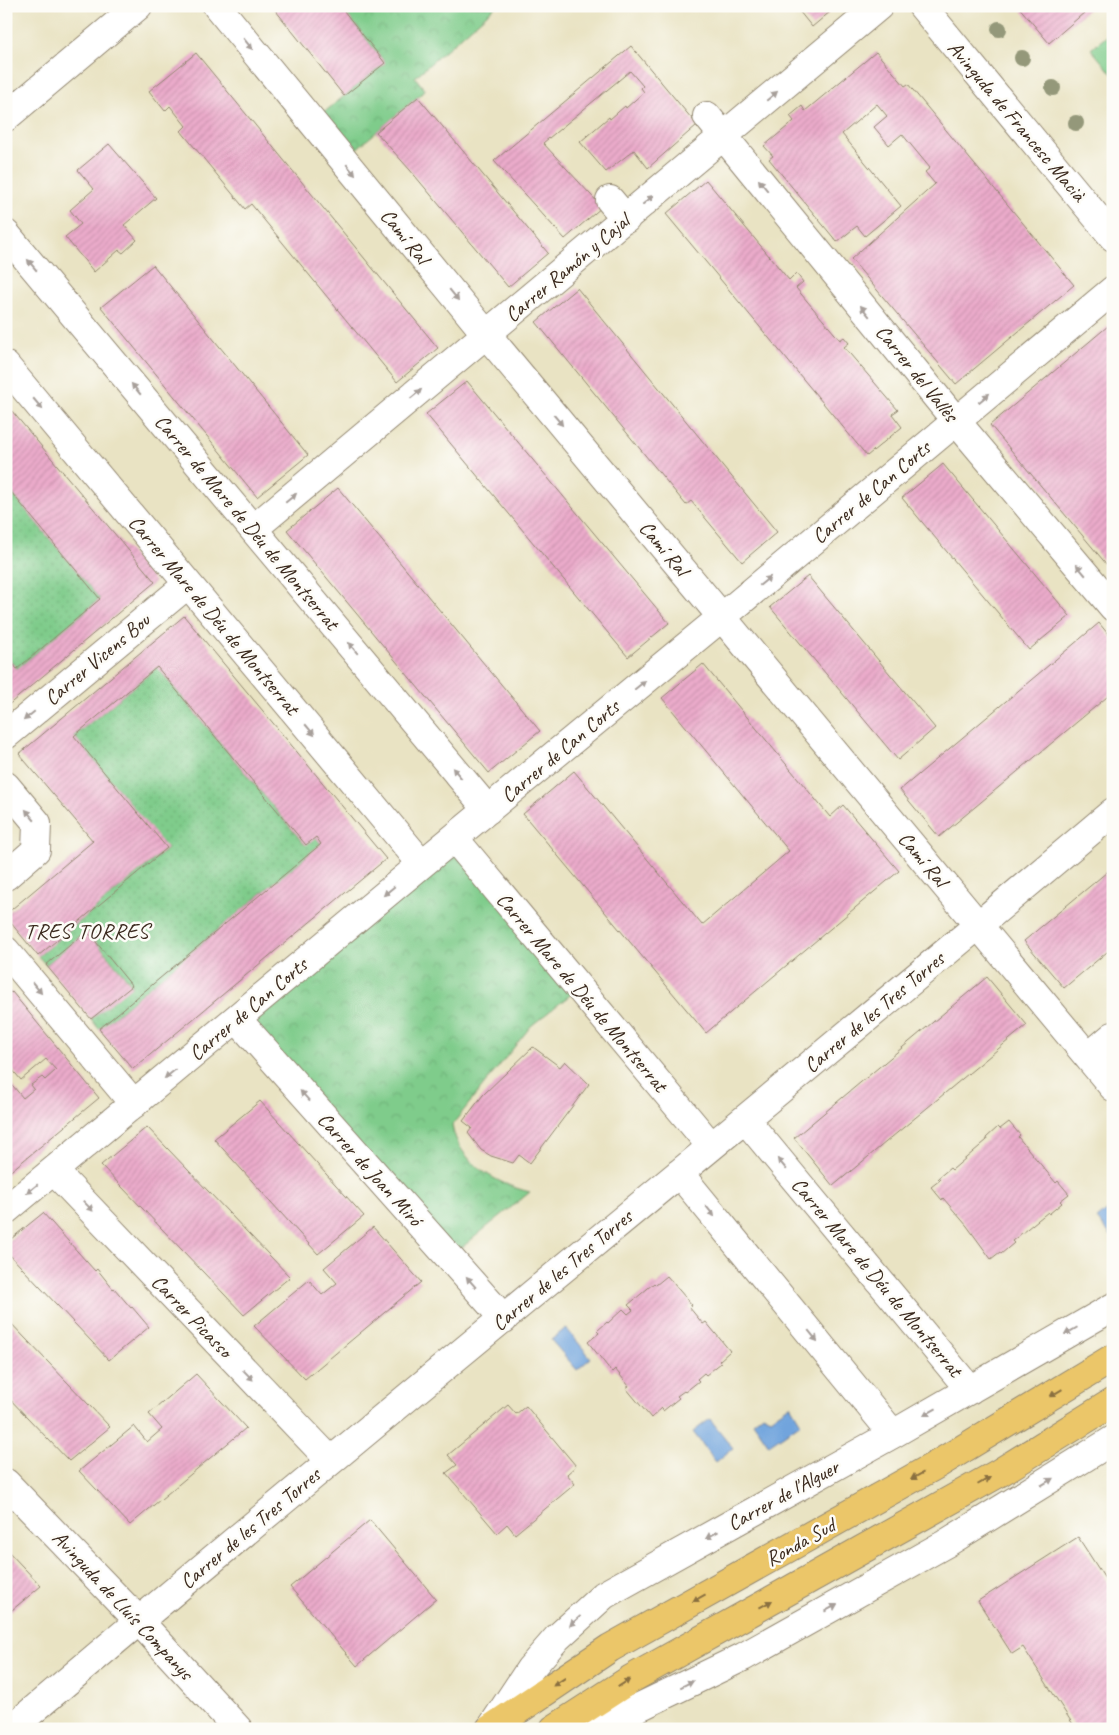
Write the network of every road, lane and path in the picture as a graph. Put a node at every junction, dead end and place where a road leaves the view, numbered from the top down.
1 (138, 6) edge
2 (217, 6) edge
3 (879, 6) edge
4 (922, 6) edge
5 (6, 117) edge
6 (715, 126) junction
7 (6, 234) edge
8 (1113, 236) edge
9 (1113, 290) edge
10 (487, 335) junction
11 (6, 366) edge
12 (956, 421) junction
13 (253, 529) junction
14 (188, 584) junction
15 (1113, 608) edge
16 (722, 617) junction
17 (6, 735) edge
18 (6, 786) edge
19 (488, 810) junction
20 (1113, 812) edge
21 (454, 838) junction
22 (422, 864) junction
23 (6, 876) edge
24 (979, 926) junction
25 (6, 951) edge
26 (237, 1019) junction
27 (1113, 1036) edge
28 (1088, 1056) junction
29 (1113, 1087) edge
30 (134, 1104) junction
31 (745, 1119) junction
32 (711, 1146) junction
33 (54, 1171) junction
34 (679, 1173) junction
35 (6, 1210) edge
36 (1113, 1307) edge
37 (504, 1319) junction
38 (1113, 1358) edge
39 (970, 1390) junction
40 (1113, 1402) edge
41 (893, 1434) junction
42 (1113, 1440) edge
43 (331, 1461) junction
44 (6, 1483) edge
45 (138, 1621) junction
46 (490, 1728) edge
47 (11, 1729) edge
48 (238, 1729) edge
49 (554, 1729) edge
50 (560, 1729) edge

1 - 5 street
2 -> 10 street, Camí Ral
6 -> 3 street, Carrer Ramón y Cajal
4 - 8 street, Avinguda de Francesc Macià
10 -> 6 street, Carrer Ramón y Cajal
12 -> 6 street, Carrer del Vallès
13 -> 7 street, Carrer de Mare de Déu de Montserrat
12 -> 9 street, Carrer de Can Corts
13 -> 10 street, Carrer Ramón y Cajal
10 -> 16 street, Camí Ral
11 -> 14 street, Carrer Mare de Déu de Montserrat
15 -> 12 street, Carrer del Vallès
16 -> 12 street, Carrer de Can Corts
19 -> 13 street, Carrer de Mare de Déu de Montserrat
14 -> 17 street, Carrer Vicens Bou
14 -> 22 street, Carrer Mare de Déu de Montserrat
19 -> 16 street, Carrer de Can Corts
16 - 24 street, Camí Ral
23 -> 18 street
19 - 21 street, Carrer de Can Corts
20 - 24 street, Carrer de les Tres Torres
21 - 22 street, Carrer de Can Corts
21 - 32 street, Carrer Mare de Déu de Montserrat
22 -> 26 street, Carrer de Can Corts
24 - 28 street, Camí Ral
24 - 31 street, Carrer de les Tres Torres
25 -> 30 street
26 -> 30 street, Carrer de Can Corts
37 -> 26 street, Carrer de Joan Miró
27 - 28 street
28 - 29 street, Camí Ral
30 - 33 street, Carrer de Can Corts
31 - 32 street, Carrer de les Tres Torres
39 -> 31 street, Carrer Mare de Déu de Montserrat
32 - 34 street, Carrer de les Tres Torres
33 -> 35 street, Carrer de Can Corts
33 -> 43 street, Carrer Picasso
34 - 37 street, Carrer de les Tres Torres
34 -> 41 street
36 -> 39 street, Carrer de l'Alguer
37 - 43 street, Carrer de les Tres Torres
38 -> 46 main road, Ronda Sud
39 -> 41 street, Carrer de l'Alguer
49 -> 40 main road, Ronda Sud
41 -> 46 street, Carrer de l'Alguer
50 -> 42 street
43 - 45 street, Carrer de les Tres Torres
44 - 45 street, Avinguda de Lluís Companys
45 - 47 street, Carrer de les Tres Torres
45 - 48 street, Avinguda de Lluís Companys

